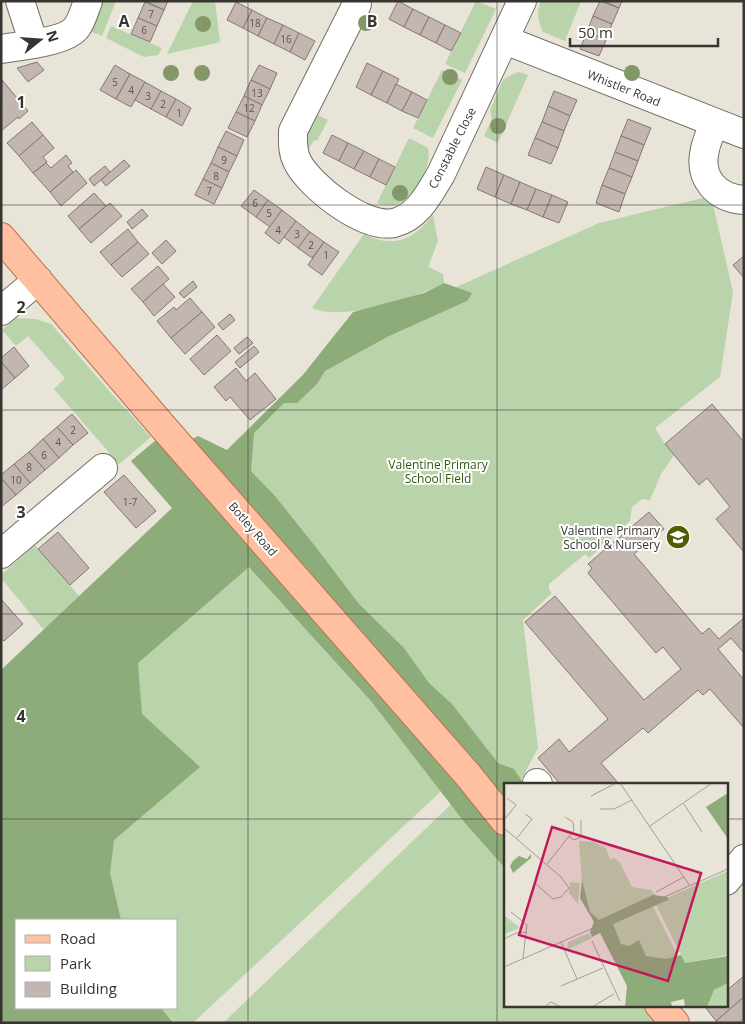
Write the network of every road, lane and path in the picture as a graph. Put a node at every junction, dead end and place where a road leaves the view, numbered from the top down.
1 (20, 1) edge
2 (88, 1) edge
3 (522, 1) edge
4 (357, 4) dead end
5 (505, 40) junction
6 (34, 44) junction
7 (1, 49) edge
8 (714, 123) junction
9 (744, 134) edge
10 (744, 200) edge
11 (1, 236) edge
12 (38, 280) junction
13 (1, 311) edge
14 (102, 468) dead end
15 (1, 554) edge
16 (504, 820) edge
17 (744, 859) edge
18 (728, 878) edge
19 (660, 1006) edge
20 (675, 1023) edge

1 - 6 street
2 - 6 street
3 - 5 street, Constable Close
4 - 5 street, Constable Close
5 - 8 street, Whistler Road
6 - 7 street
8 - 9 street, Whistler Road
8 - 10 street
11 - 12 main road, Botley Road
12 - 13 street
12 - 16 main road, Botley Road
14 - 15 street
17 - 18 street
19 - 20 main road

